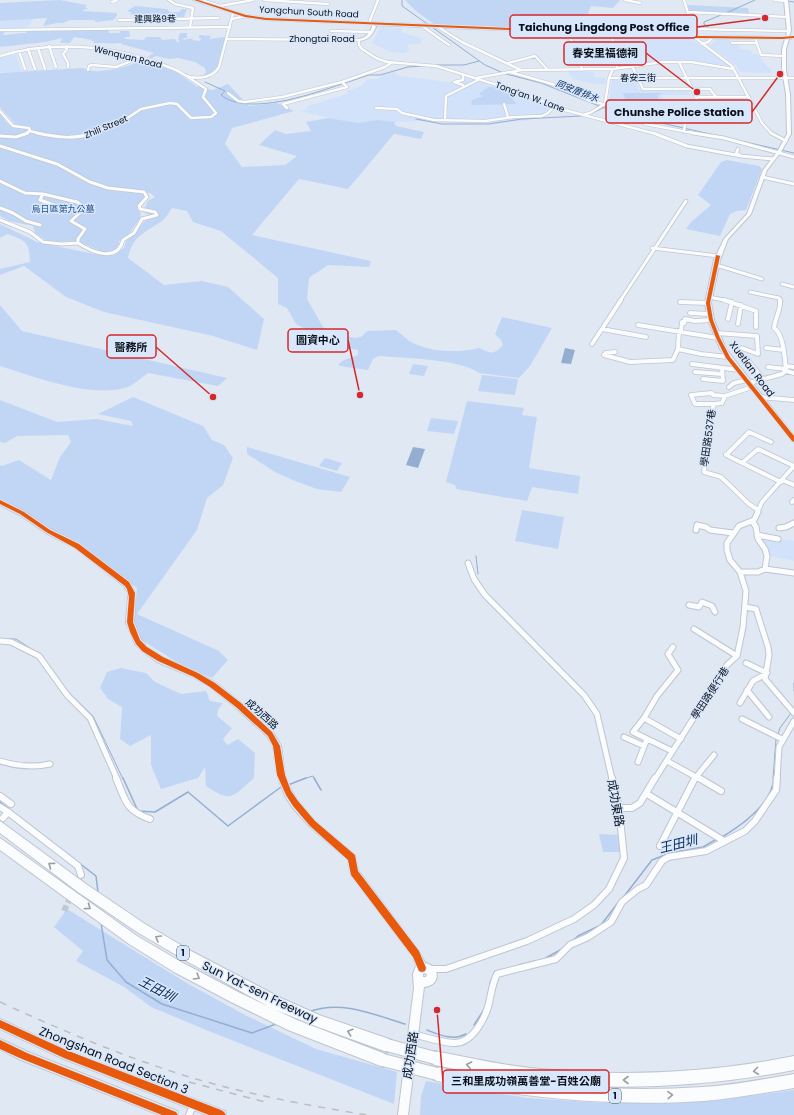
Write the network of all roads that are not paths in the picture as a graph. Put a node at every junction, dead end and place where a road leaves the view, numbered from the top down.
1 (118, 0) edge
2 (169, 0) edge
3 (195, 0) edge
4 (201, 0) edge
5 (254, 0) edge
6 (264, 0) edge
7 (378, 0) edge
8 (625, 0) edge
9 (684, 0) edge
10 (774, 0) edge
11 (786, 1) edge
12 (112, 2) dead end
13 (640, 3) dead end
14 (328, 4) dead end
15 (233, 12) junction
16 (688, 12) junction
17 (246, 16) junction
18 (788, 17) junction
19 (192, 18) junction
20 (218, 18) dead end
21 (232, 19) junction
22 (119, 20) dead end
23 (128, 20) junction
24 (794, 20) edge
25 (319, 22) junction
26 (361, 23) dead end
27 (373, 25) junction
28 (230, 26) junction
29 (424, 26) junction
30 (190, 27) junction
31 (436, 27) junction
32 (125, 28) junction
33 (693, 29) junction
34 (0, 30) edge
35 (331, 31) dead end
36 (789, 31) junction
37 (370, 32) junction
38 (566, 32) junction
39 (612, 36) junction
40 (794, 36) edge
41 (694, 37) junction
42 (712, 38) junction
43 (755, 38) junction
44 (787, 38) junction
45 (227, 39) junction
46 (359, 40) junction
47 (732, 43) dead end
48 (702, 44) junction
49 (757, 44) junction
50 (449, 45) dead end
51 (49, 46) junction
52 (67, 46) junction
53 (38, 48) junction
54 (28, 49) junction
55 (19, 51) junction
56 (0, 56) edge
57 (784, 56) junction
58 (139, 58) junction
59 (679, 62) junction
60 (392, 63) junction
61 (508, 63) junction
62 (632, 66) junction
63 (56, 67) dead end
64 (68, 67) dead end
65 (617, 68) junction
66 (25, 69) dead end
67 (35, 69) dead end
68 (46, 69) dead end
69 (613, 69) junction
70 (733, 69) junction
71 (88, 70) dead end
72 (522, 70) junction
73 (548, 70) junction
74 (582, 70) junction
75 (508, 72) junction
76 (463, 75) junction
77 (187, 76) junction
78 (609, 78) junction
79 (638, 78) junction
80 (687, 78) junction
81 (738, 78) junction
82 (786, 78) junction
83 (794, 78) edge
84 (477, 79) junction
85 (342, 82) junction
86 (463, 85) dead end
87 (692, 89) junction
88 (228, 93) dead end
89 (696, 97) junction
90 (716, 97) junction
91 (749, 97) junction
92 (504, 104) dead end
93 (602, 105) junction
94 (554, 106) junction
95 (654, 106) dead end
96 (700, 106) junction
97 (287, 108) dead end
98 (376, 108) dead end
99 (0, 111) edge
100 (641, 112) junction
101 (585, 114) junction
102 (508, 117) junction
103 (445, 119) junction
104 (701, 119) dead end
105 (621, 124) junction
106 (645, 124) dead end
107 (792, 126) edge
108 (30, 131) junction
109 (684, 131) junction
110 (0, 136) edge
111 (786, 141) junction
112 (0, 146) edge
113 (738, 149) dead end
114 (780, 151) junction
115 (753, 157) junction
116 (794, 157) edge
117 (773, 159) junction
118 (762, 177) junction
119 (0, 181) edge
120 (794, 184) edge
121 (43, 194) junction
122 (686, 201) dead end
123 (0, 208) edge
124 (81, 212) junction
125 (0, 220) edge
126 (40, 225) dead end
127 (78, 243) junction
128 (654, 248) junction
129 (718, 256) junction
130 (716, 265) junction
131 (762, 279) dead end
132 (782, 284) dead end
133 (794, 287) edge
134 (750, 292) dead end
135 (709, 300) junction
136 (680, 302) dead end
137 (732, 302) junction
138 (741, 305) junction
139 (690, 313) dead end
140 (710, 317) junction
141 (728, 319) dead end
142 (738, 324) dead end
143 (638, 325) dead end
144 (756, 327) dead end
145 (602, 329) junction
146 (680, 331) junction
147 (717, 336) junction
148 (646, 337) dead end
149 (592, 344) dead end
150 (742, 348) dead end
151 (766, 348) dead end
152 (678, 349) junction
153 (784, 350) junction
154 (615, 352) dead end
155 (728, 356) junction
156 (746, 358) dead end
157 (692, 364) dead end
158 (768, 367) dead end
159 (794, 367) edge
160 (722, 368) junction
161 (786, 368) junction
162 (739, 370) junction
163 (695, 372) dead end
164 (794, 373) edge
165 (722, 374) junction
166 (762, 379) junction
167 (703, 380) dead end
168 (749, 383) junction
169 (729, 386) dead end
170 (725, 396) junction
171 (760, 397) junction
172 (794, 400) edge
173 (714, 404) junction
174 (794, 440) edge
175 (771, 442) dead end
176 (743, 462) junction
177 (794, 466) edge
178 (782, 481) junction
179 (794, 485) edge
180 (0, 502) edge
181 (758, 510) junction
182 (752, 521) junction
183 (794, 523) edge
184 (779, 528) dead end
185 (696, 530) dead end
186 (733, 533) junction
187 (758, 535) junction
188 (778, 540) dead end
189 (468, 563) dead end
190 (765, 569) junction
191 (740, 572) junction
192 (794, 573) edge
193 (689, 605) dead end
194 (746, 607) junction
195 (716, 612) dead end
196 (694, 629) dead end
197 (0, 641) edge
198 (673, 646) dead end
199 (737, 656) junction
200 (746, 663) dead end
201 (766, 674) junction
202 (747, 690) junction
203 (740, 703) dead end
204 (794, 713) edge
205 (769, 717) dead end
206 (644, 718) junction
207 (742, 719) dead end
208 (794, 721) edge
209 (624, 737) dead end
210 (647, 739) junction
211 (681, 739) junction
212 (782, 739) junction
213 (644, 746) junction
214 (672, 751) junction
215 (714, 755) dead end
216 (667, 760) junction
217 (0, 762) edge
218 (638, 762) dead end
219 (50, 764) dead end
220 (696, 777) junction
221 (721, 791) dead end
222 (647, 794) junction
223 (0, 796) edge
224 (11, 804) dead end
225 (0, 807) edge
226 (618, 808) junction
227 (8, 812) junction
228 (678, 813) junction
229 (150, 819) dead end
230 (2, 822) edge
231 (724, 842) junction
232 (0, 843) edge
233 (660, 846) dead end
234 (81, 875) dead end
235 (424, 972) junction
236 (0, 1024) edge
237 (413, 1034) junction
238 (0, 1044) edge
239 (794, 1063) edge
240 (794, 1081) edge
241 (198, 1109) edge
242 (173, 1115) edge
243 (188, 1115) edge
244 (221, 1115) edge
245 (403, 1115) edge

1 - 12 street
2 - 19 street
3 - 15 street, Yongchun South Road
4 - 5 street
6 - 14 street
7 - 27 street
8 - 13 street
9 - 16 street
10 - 11 street
11 - 18 street
15 - 17 street, Yongchun South Road
15 - 21 street, Wenquan Road
16 - 18 street
16 - 33 street
17 - 21 street
17 - 25 street, Yongchun South Road
18 - 24 street
18 - 36 street
19 - 20 street, 建興路9巷
19 - 23 street, 建興路9巷
19 - 30 street
21 - 28 street, Wenquan Road
22 - 23 street, 建興路9巷
23 - 32 street
25 - 26 street
25 - 27 street, Yongchun South Road
27 - 29 street, Yongchun South Road
27 - 37 street
28 - 30 street
28 - 45 street, Wenquan Road
29 - 31 street, Yongchun South Road
29 - 50 street
30 - 32 street
31 - 38 street
31 - 61 street
32 - 34 street
33 - 36 street
33 - 41 street
35 - 37 street
36 - 44 street
37 - 46 street
38 - 39 street
38 - 74 street
39 - 41 street
39 - 65 street
40 - 44 street
41 - 42 street
41 - 48 street
42 - 43 street
42 - 48 street
43 - 44 street
43 - 49 street
44 - 57 street
45 - 46 street, Zhongtai Road
45 - 77 street, Wenquan Road
46 - 60 street, Zhongtai Road
47 - 49 street
48 - 70 street
49 - 57 street
51 - 52 street, Wenquan Road
51 - 53 street, Wenquan Road
51 - 63 street
52 - 58 street, Wenquan Road
52 - 64 street
53 - 54 street, Wenquan Road
53 - 68 street
54 - 55 street, Wenquan Road
54 - 67 street
55 - 56 street, Wenquan Road
55 - 66 street
57 - 82 street
58 - 71 street
58 - 77 street, Wenquan Road
59 - 62 street
59 - 70 street
59 - 80 street
60 - 76 street, Zhongtai Road
60 - 85 street
61 - 72 street
61 - 73 street
62 - 65 street
62 - 79 street
65 - 69 street
69 - 74 street
69 - 78 street
70 - 81 street
72 - 73 street
72 - 75 street
73 - 74 street
75 - 84 street
75 - 93 street
76 - 84 street, Zhongtai Road
76 - 86 street
77 - 108 street, Zhili Street
78 - 79 street, 春安三街
78 - 93 street
79 - 80 street, 春安三街
79 - 87 street
80 - 81 street, 春安三街
80 - 87 street
81 - 82 street, 春安三街
81 - 91 street
82 - 83 street, 春安三街
82 - 107 street
84 - 94 street, Tong’an W. Lane
84 - 103 street
85 - 88 street
85 - 97 street
87 - 89 street
87 - 90 street
89 - 90 street
89 - 96 street
90 - 91 street
91 - 111 street
92 - 102 street
93 - 100 street
93 - 101 street
94 - 101 street, Tong’an W. Lane
94 - 102 street
95 - 96 street
96 - 104 street
98 - 103 street
99 - 108 street
100 - 105 street
100 - 109 street
101 - 105 street, Tong’an W. Lane
102 - 103 street
105 - 115 street, Tong’an W. Lane
106 - 109 street
107 - 111 street
108 - 110 street
109 - 114 street
111 - 114 street, Xuetian Road
112 - 127 street
113 - 115 street
114 - 116 street
114 - 117 street, Xuetian Road
115 - 117 street
117 - 118 street, Xuetian Road
118 - 120 street
118 - 129 street, Xuetian Road
119 - 121 street
121 - 124 street
121 - 124 street
122 - 128 street
123 - 126 street
124 - 127 street
125 - 127 street
128 - 129 street
128 - 145 street
129 - 130 street, Xuetian Road
130 - 131 street
130 - 135 street, Xuetian Road
132 - 133 street
134 - 153 street
135 - 136 street
135 - 137 street
135 - 140 street, Xuetian Road
137 - 138 street
137 - 141 street
138 - 142 street
138 - 144 street
139 - 140 street
140 - 146 street
140 - 147 street, Xuetian Road
143 - 146 street
145 - 148 street
145 - 149 street
146 - 147 street
146 - 152 street
147 - 150 street
147 - 155 street, Xuetian Road
151 - 153 street
152 - 154 street
152 - 155 street
153 - 161 street
155 - 162 street, Xuetian Road
156 - 166 street
157 - 160 street
158 - 161 street
159 - 161 street
160 - 162 street
160 - 165 street
161 - 164 street
161 - 166 street
162 - 168 street, Xuetian Road
163 - 165 street
165 - 167 street
166 - 168 street
168 - 169 street
168 - 170 street, 學田路537巷
168 - 171 street, Xuetian Road
170 - 173 street, 學田路537巷
170 - 173 street, 學田路537巷
171 - 172 street
171 - 174 street, Xuetian Road
173 - 181 street, 學田路537巷
175 - 176 street
176 - 177 street
176 - 178 street
177 - 178 street
178 - 179 street
178 - 181 street
180 - 235 street
181 - 182 street
182 - 186 street
182 - 187 street
183 - 184 street
185 - 186 street
186 - 191 street
187 - 188 street
187 - 190 street
189 - 226 street, 成功東路
190 - 191 street
190 - 192 street
191 - 194 street
193 - 195 street
194 - 199 street
194 - 201 street
196 - 199 street
197 - 229 street
198 - 206 street
199 - 211 street, 學田路便行巷
200 - 201 street
201 - 202 street
201 - 204 street
202 - 203 street
202 - 205 street
206 - 210 street
206 - 211 street
207 - 212 street
208 - 212 street
209 - 213 street
210 - 213 street
210 - 214 street
211 - 214 street, 學田路便行巷
212 - 231 street
213 - 218 street
214 - 216 street, 學田路便行巷
215 - 220 street
216 - 220 street
216 - 222 street, 學田路便行巷
217 - 219 street
220 - 221 street
220 - 228 street
222 - 226 street, 學田路便行巷
222 - 228 street
223 - 224 street
225 - 227 street
226 - 235 street, 成功東路
227 - 230 street
227 - 234 street
228 - 231 street
228 - 233 street
239 -> 230 highway, Sun Yat-sen Freeway / 1, bridge
231 - 237 street
232 -> 240 highway, Sun Yat-sen Freeway / 1, bridge
235 - 237 street, 成功西路
236 - 241 street, Zhongshan Road Section 3
237 - 245 street, 成功西路
238 - 242 street
241 - 243 street
241 - 244 street, Zhongshan Road Section 3

